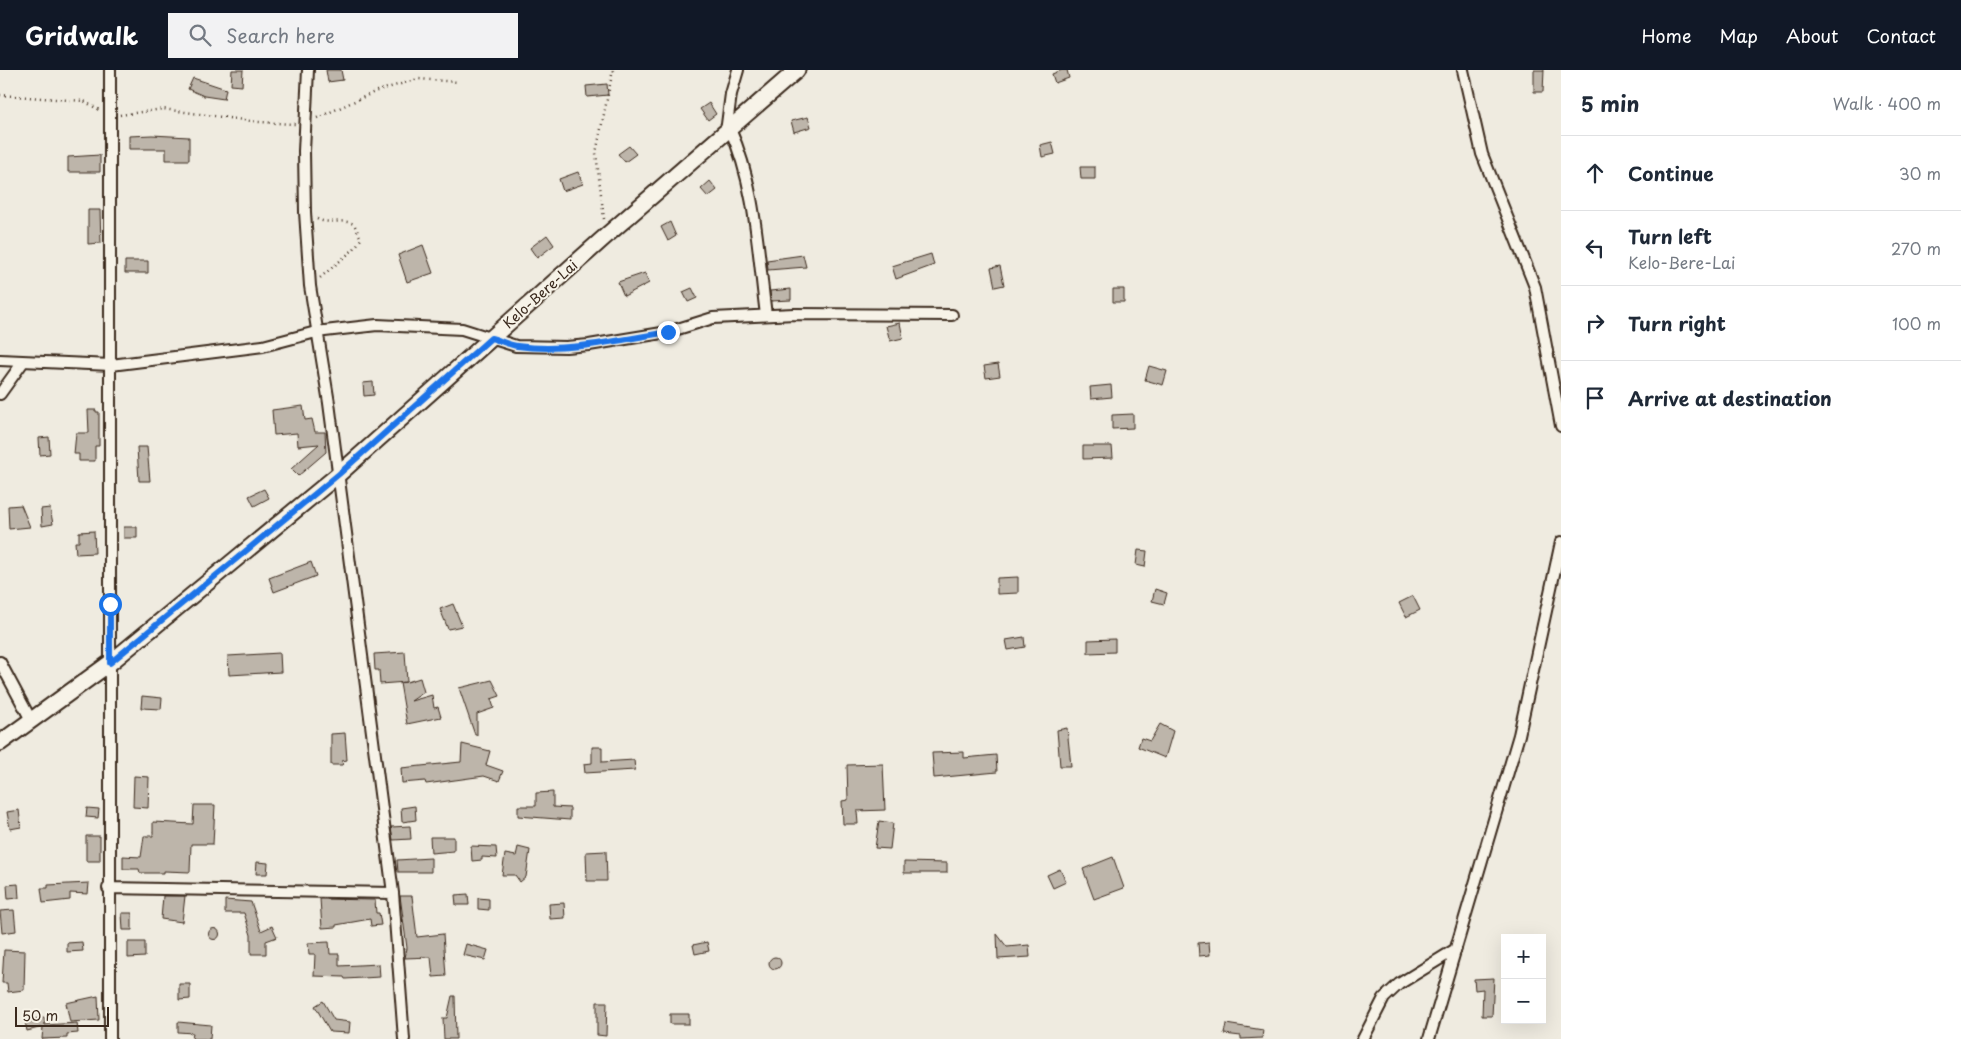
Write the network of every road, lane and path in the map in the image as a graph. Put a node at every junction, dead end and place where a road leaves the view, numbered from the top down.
1 (110, 70) edge
2 (308, 70) edge
3 (613, 70) edge
4 (738, 70) edge
5 (797, 70) edge
6 (1463, 70) edge
7 (458, 82) dead end
8 (0, 95) edge
9 (110, 117) junction
10 (305, 124) junction
11 (728, 131) junction
12 (305, 212) junction
13 (607, 235) junction
14 (310, 286) junction
15 (766, 315) junction
16 (952, 315) dead end
17 (316, 332) junction
18 (491, 338) junction
19 (0, 360) edge
20 (23, 362) junction
21 (111, 365) junction
22 (0, 394) edge
23 (1561, 426) edge
24 (339, 474) junction
25 (1561, 542) edge
26 (0, 662) edge
27 (110, 663) junction
28 (31, 720) junction
29 (0, 743) edge
30 (108, 888) junction
31 (393, 893) junction
32 (1456, 949) junction
33 (110, 1039) edge
34 (404, 1039) edge
35 (1363, 1039) edge
36 (1430, 1039) edge

1 - 9 street
2 - 10 street
3 - 13 path
4 - 11 street
5 - 11 main road, Kelo-Bere-Lai
6 - 23 street
7 - 10 path
8 - 9 path
9 - 10 path
9 - 21 street
10 - 12 street
11 - 13 main road, Kelo-Bere-Lai
11 - 15 street
12 - 14 street
12 - 14 path
13 - 18 main road, Kelo-Bere-Lai
14 - 17 street
15 - 16 street
15 - 18 street
17 - 18 street
17 - 21 street
17 - 24 street
18 - 24 main road, Kelo-Bere-Lai
19 - 20 street
20 - 21 street
20 - 22 street
21 - 27 street
24 - 27 main road, Kelo-Bere-Lai
24 - 31 street
25 - 32 street
26 - 28 street
27 - 28 main road, Kelo-Bere-Lai
27 - 30 street
28 - 29 main road, Kelo-Bere-Lai
30 - 31 street
30 - 33 street
31 - 34 street
32 - 35 street
32 - 36 street

